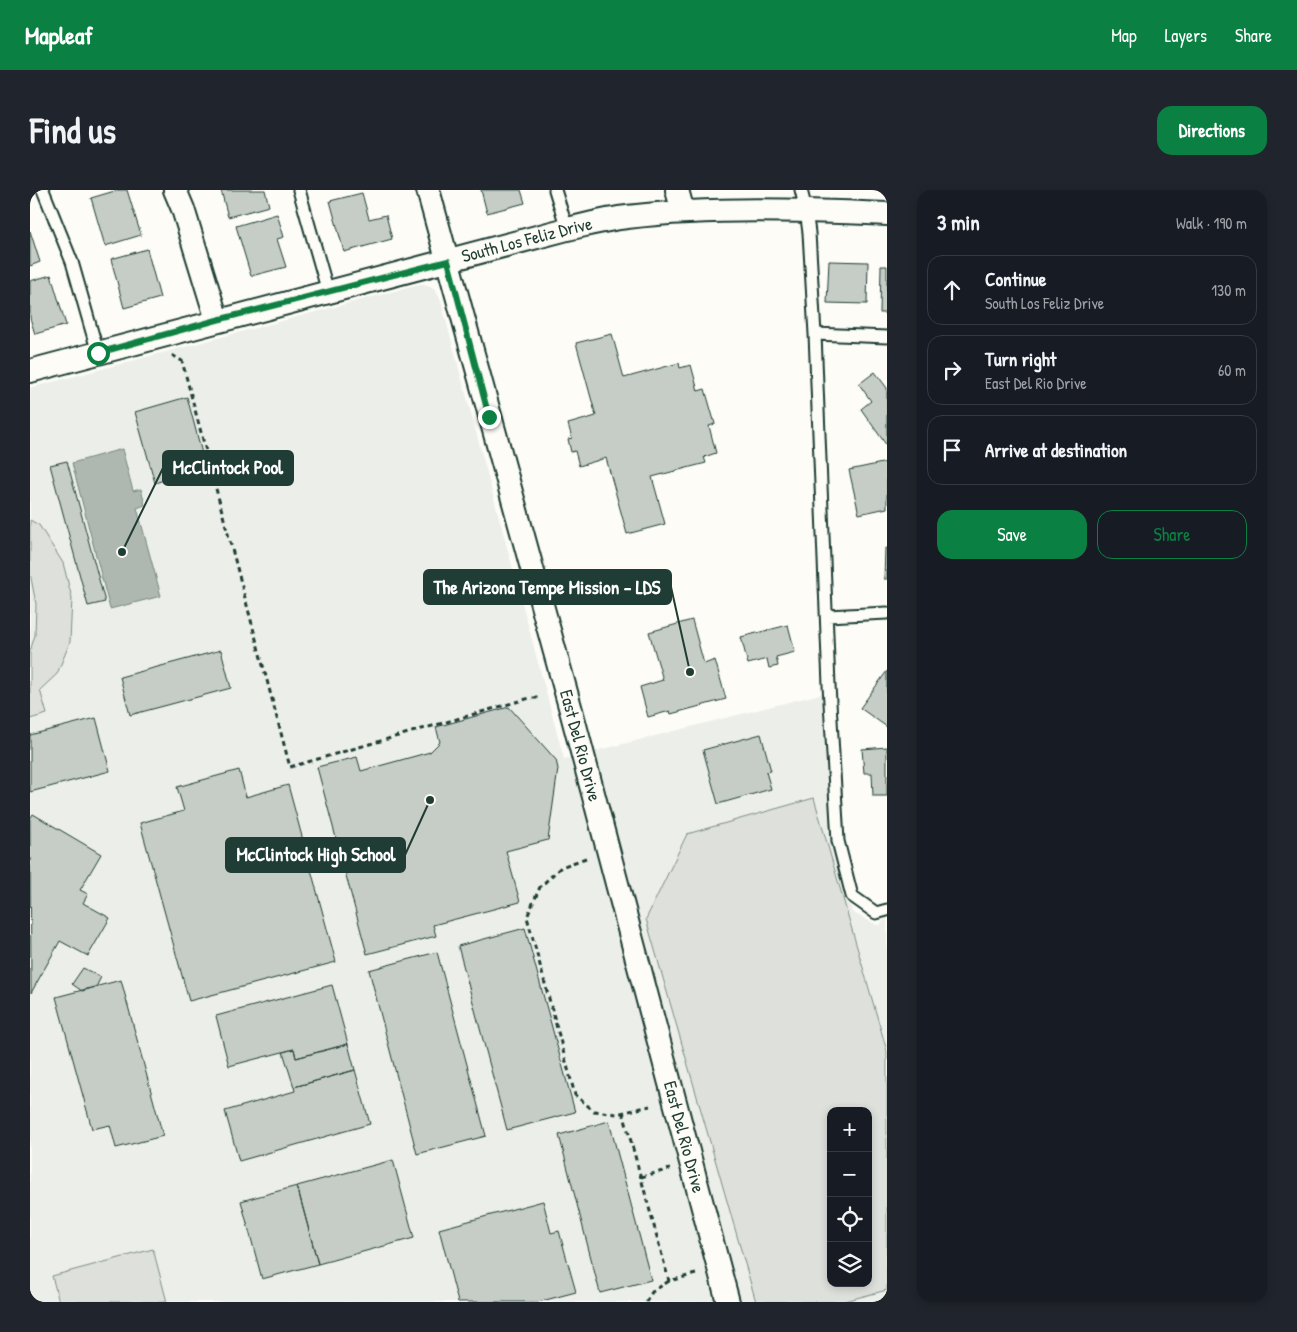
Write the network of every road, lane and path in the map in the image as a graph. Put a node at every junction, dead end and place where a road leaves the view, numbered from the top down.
1 (43, 190) edge
2 (175, 190) edge
3 (299, 190) edge
4 (428, 190) edge
5 (556, 190) edge
6 (677, 190) edge
7 (803, 200) edge
8 (682, 212) junction
9 (887, 214) edge
10 (567, 229) junction
11 (448, 261) junction
12 (328, 292) junction
13 (217, 320) junction
14 (815, 334) junction
15 (887, 337) edge
16 (98, 353) junction
17 (172, 355) dead end
18 (30, 371) edge
19 (887, 613) edge
20 (827, 616) junction
21 (540, 698) dead end
22 (586, 858) dead end
23 (887, 910) edge
24 (650, 1106) dead end
25 (623, 1112) junction
26 (670, 1169) dead end
27 (641, 1177) junction
28 (696, 1274) dead end
29 (669, 1281) junction
30 (646, 1302) edge
31 (728, 1302) edge

1 - 16 lane
2 - 13 street
3 - 12 lane
4 - 11 street, East Del Rio Drive
5 - 10 lane
6 - 8 street
7 - 8 street, South Los Feliz Drive
7 - 9 street, South Los Feliz Drive
7 - 14 lane
8 - 10 street, South Los Feliz Drive
10 - 11 street, South Los Feliz Drive
11 - 12 street, South Los Feliz Drive
11 - 31 street, East Del Rio Drive
12 - 13 street, South Los Feliz Drive
13 - 16 street, South Los Feliz Drive
14 - 15 lane
14 - 20 lane
16 - 18 street, South Los Feliz Drive
17 - 21 path
19 - 20 lane
20 - 23 lane
22 - 25 path
24 - 25 path
25 - 27 path
26 - 27 path
27 - 29 path
28 - 29 path
29 - 30 path

